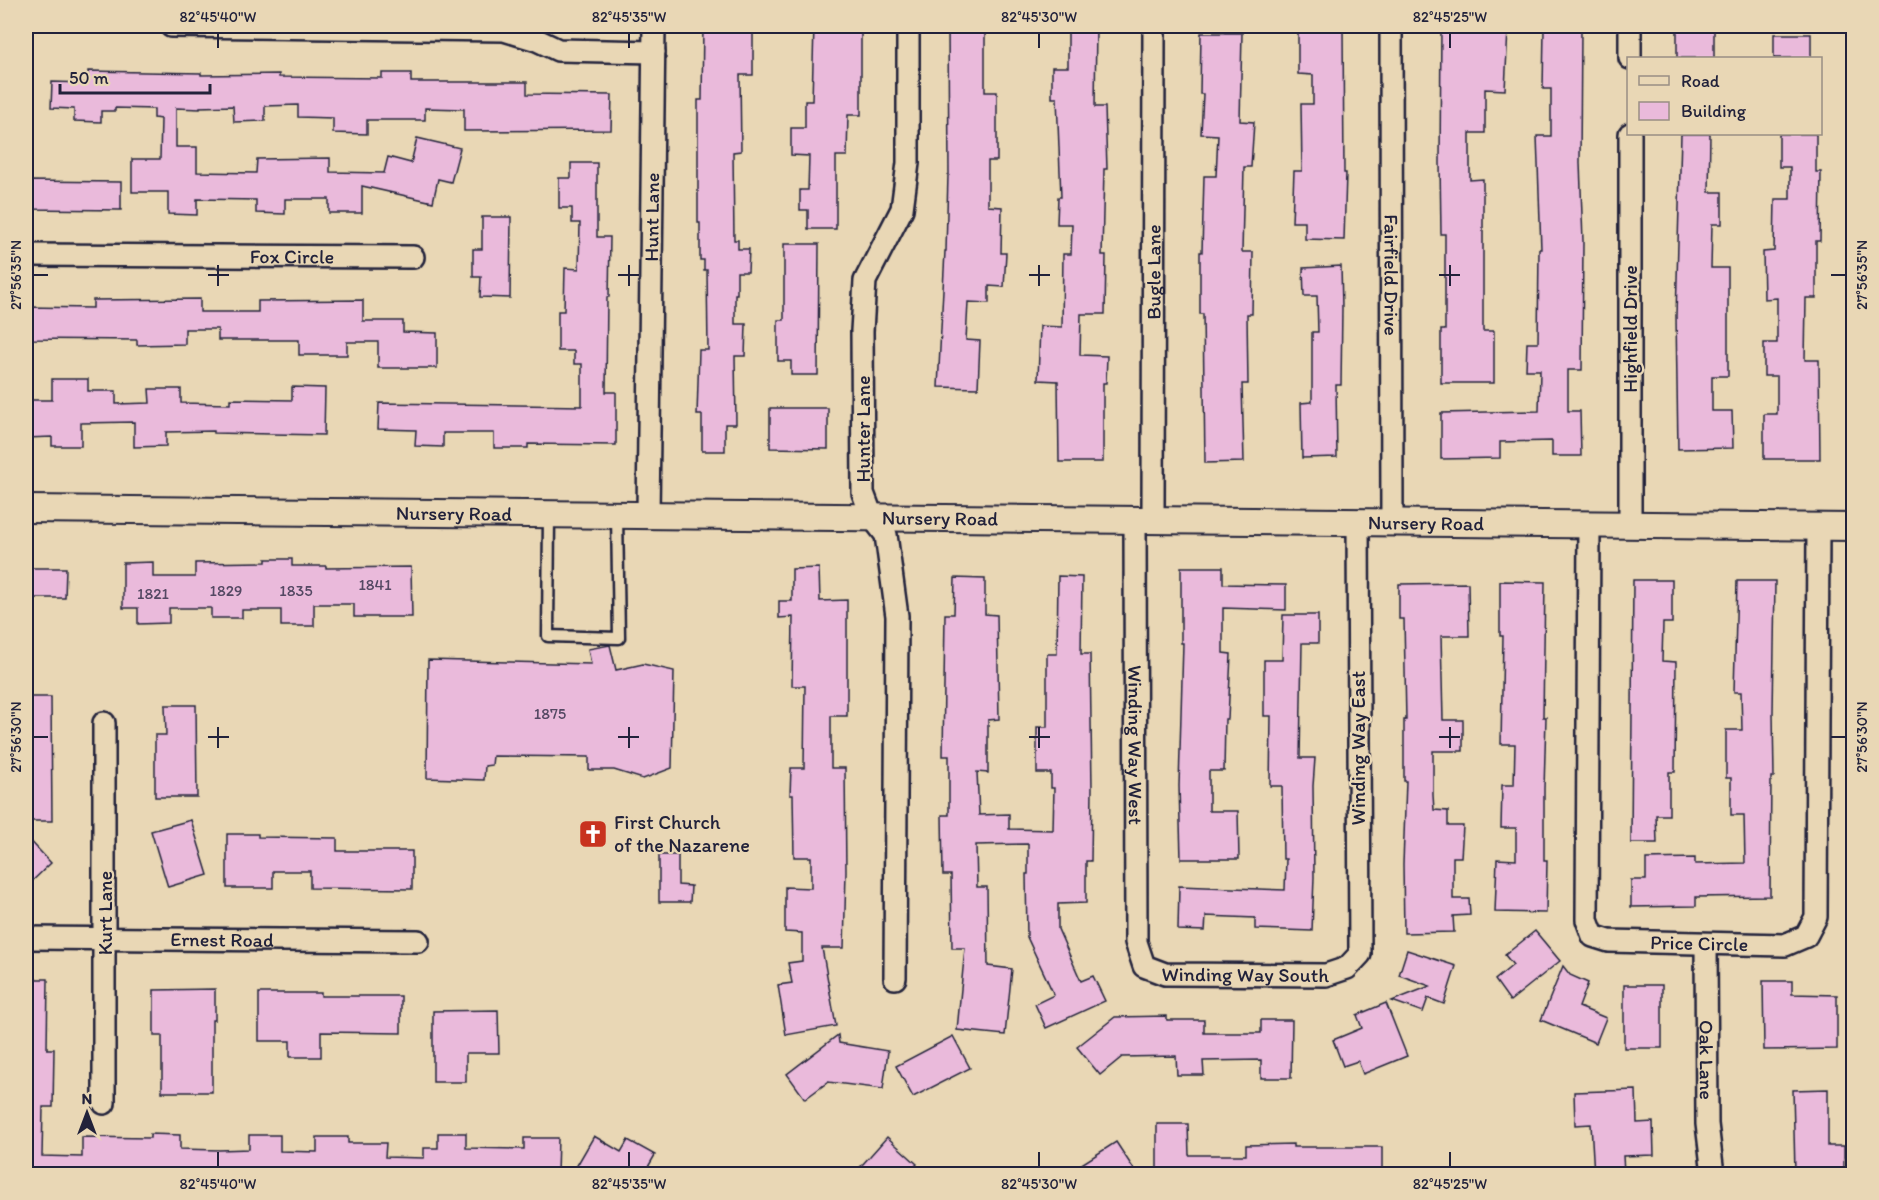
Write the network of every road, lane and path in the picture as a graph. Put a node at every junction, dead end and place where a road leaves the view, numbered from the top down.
1 (171, 26) edge
2 (654, 26) edge
3 (908, 26) edge
4 (1154, 26) edge
5 (1391, 26) edge
6 (1630, 26) edge
7 (654, 52) junction
8 (1630, 57) edge
9 (1630, 135) edge
10 (26, 255) edge
11 (413, 256) dead end
12 (26, 509) edge
13 (549, 514) junction
14 (617, 515) junction
15 (648, 515) junction
16 (872, 517) junction
17 (1144, 521) junction
18 (1358, 522) junction
19 (1392, 523) junction
20 (1589, 524) junction
21 (1630, 524) junction
22 (1818, 526) junction
23 (1854, 527) edge
24 (104, 723) dead end
25 (26, 938) edge
26 (105, 939) junction
27 (418, 941) dead end
28 (1706, 944) junction
29 (1144, 966) joint
30 (1347, 968) joint
31 (895, 978) dead end
32 (104, 1103) dead end
33 (1713, 1174) edge

1 - 7 street
2 - 7 street, Hunt Lane
3 - 16 street, Hunter Lane
4 - 17 street, Bugle Lane
5 - 19 street, Fairfield Drive
6 - 8 street
7 - 15 street, Hunt Lane
9 - 21 street, Highfield Drive
10 - 11 street, Fox Circle
12 - 13 street, Nursery Road
13 - 14 street, Nursery Road
13 - 14 lane
14 - 15 street, Nursery Road
15 - 16 street, Nursery Road
16 - 17 street, Nursery Road
16 - 31 street, Hunter Lane
17 - 18 street, Nursery Road
17 - 29 street, Winding Way West
18 - 19 street, Nursery Road
18 - 30 street, Winding Way East
19 - 20 street, Nursery Road
20 - 21 street, Nursery Road
20 - 28 street, Price Circle
21 - 22 street, Nursery Road
22 - 23 street, Nursery Road
22 - 28 street, Price Circle
24 - 26 street, Kurt Lane
25 - 26 street, Ernest Road
26 - 27 street, Ernest Road
26 - 32 street, Kurt Lane
28 - 33 street, Oak Lane
29 - 30 street, Winding Way South

